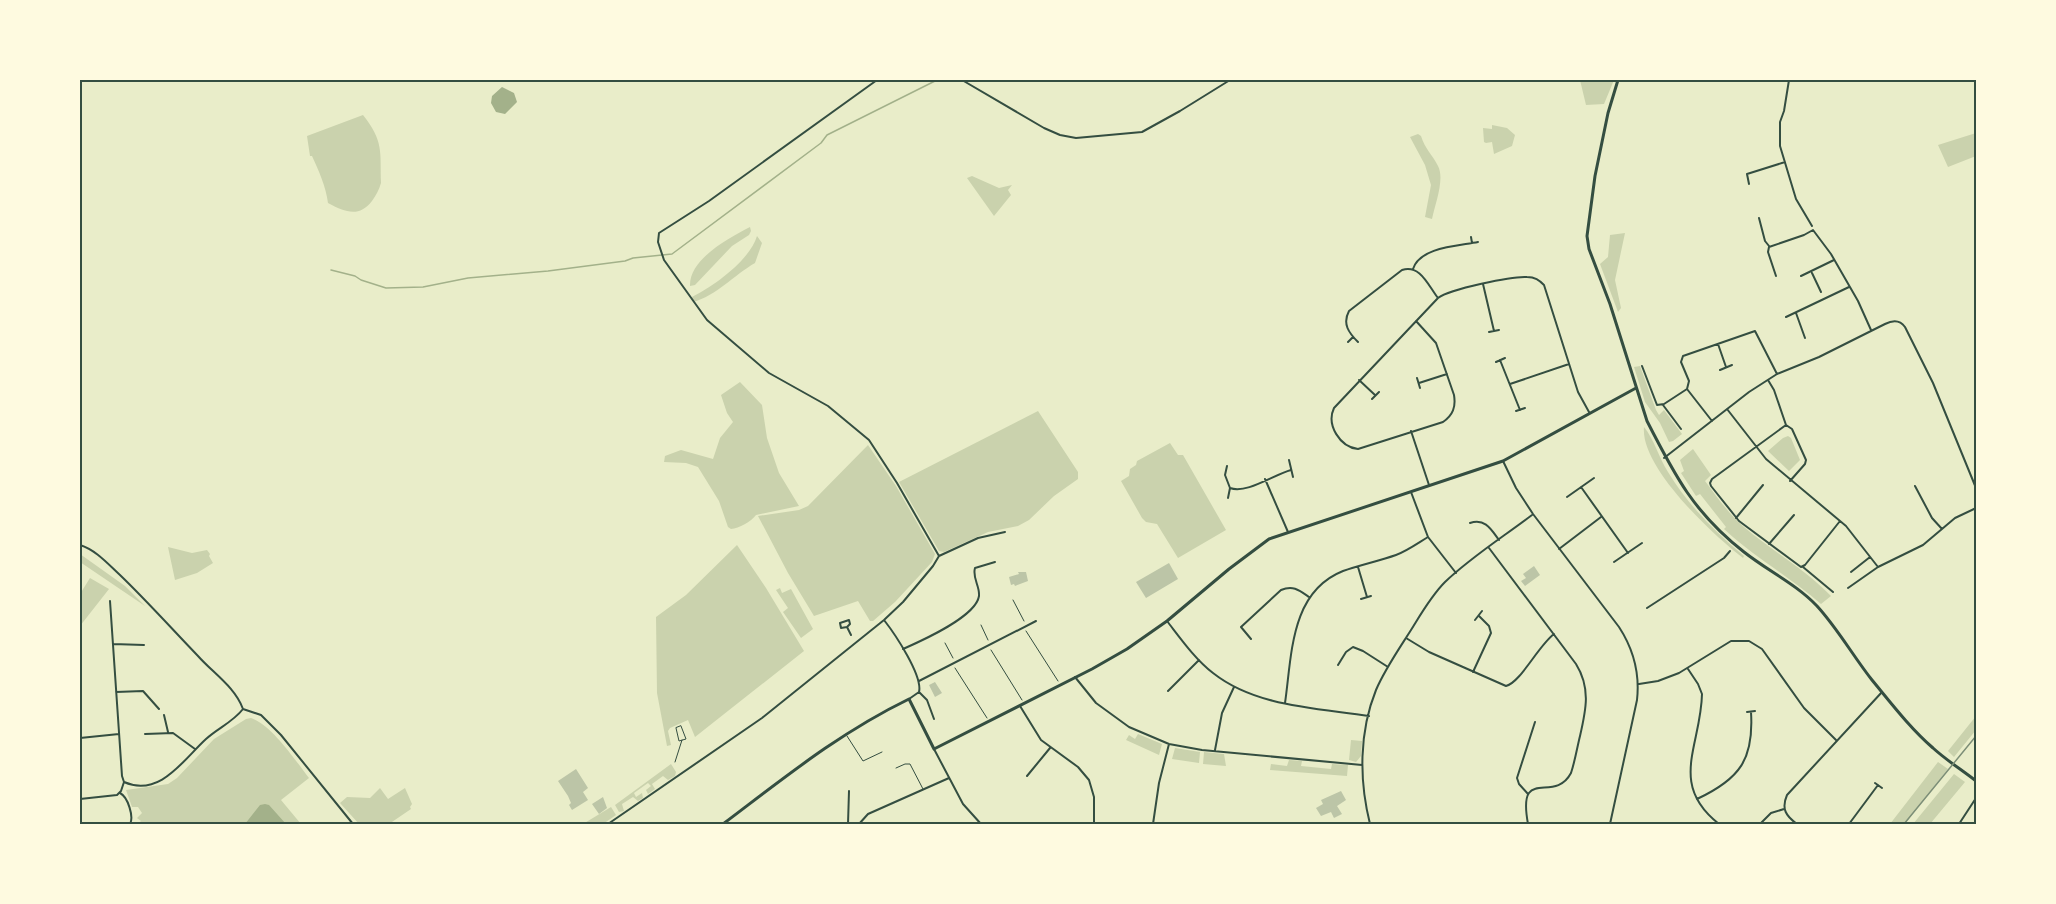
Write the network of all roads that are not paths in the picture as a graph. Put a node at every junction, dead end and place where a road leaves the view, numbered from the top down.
1 (877, 80) edge
2 (962, 80) edge
3 (1230, 80) edge
4 (1618, 80) edge
5 (1789, 80) edge
6 (1785, 162) junction
7 (1749, 184) dead end
8 (1759, 218) dead end
9 (1813, 228) junction
10 (1471, 237) dead end
11 (1478, 242) dead end
12 (1472, 243) junction
13 (1769, 247) junction
14 (1834, 260) junction
15 (1413, 269) junction
16 (1811, 272) junction
17 (1776, 276) dead end
18 (1802, 276) dead end
19 (1483, 284) junction
20 (1849, 287) junction
21 (1821, 292) dead end
22 (1438, 298) junction
23 (1796, 313) junction
24 (1786, 316) dead end
25 (1416, 321) junction
26 (1498, 330) dead end
27 (1494, 331) junction
28 (1872, 331) junction
29 (1490, 332) dead end
30 (1353, 337) junction
31 (1804, 338) dead end
32 (1348, 342) dead end
33 (1358, 342) dead end
34 (1718, 344) junction
35 (1505, 358) dead end
36 (1500, 360) junction
37 (1496, 362) dead end
38 (1569, 364) junction
39 (1732, 365) dead end
40 (1642, 366) dead end
41 (1726, 367) junction
42 (1720, 370) dead end
43 (1447, 374) junction
44 (1777, 374) junction
45 (1417, 378) dead end
46 (1359, 380) junction
47 (1767, 380) junction
48 (1419, 383) junction
49 (1510, 384) junction
50 (1420, 388) dead end
51 (1636, 388) junction
52 (1687, 389) junction
53 (1379, 392) dead end
54 (1375, 396) junction
55 (1372, 399) dead end
56 (1663, 405) junction
57 (1525, 408) dead end
58 (1727, 409) junction
59 (1520, 410) junction
60 (1516, 411) dead end
61 (1589, 412) junction
62 (1712, 421) junction
63 (1786, 426) junction
64 (1681, 429) dead end
65 (1411, 431) junction
66 (1755, 446) junction
67 (1665, 458) junction
68 (1289, 460) dead end
69 (1503, 460) junction
70 (1227, 466) dead end
71 (1292, 470) junction
72 (1219, 475) dead end
73 (1225, 475) junction
74 (1293, 477) dead end
75 (1594, 478) dead end
76 (1265, 479) junction
77 (1790, 481) junction
78 (1429, 485) junction
79 (1763, 485) dead end
80 (1915, 486) dead end
81 (1230, 488) junction
82 (1581, 488) junction
83 (1977, 488) edge
84 (1410, 491) junction
85 (1567, 497) dead end
86 (1228, 498) dead end
87 (1977, 508) edge
88 (1533, 514) junction
89 (1794, 514) dead end
90 (1601, 517) junction
91 (1736, 518) junction
92 (1840, 521) junction
93 (1470, 524) dead end
94 (1942, 529) junction
95 (1005, 532) dead end
96 (1287, 532) junction
97 (1428, 537) junction
98 (1499, 540) junction
99 (1642, 543) dead end
100 (1769, 544) junction
101 (80, 545) edge
102 (1489, 548) junction
103 (1559, 549) junction
104 (1730, 551) dead end
105 (1628, 553) junction
106 (939, 556) junction
107 (1870, 557) junction
108 (995, 562) dead end
109 (1614, 562) dead end
110 (1358, 567) junction
111 (1803, 567) junction
112 (1878, 567) junction
113 (1851, 572) dead end
114 (1456, 573) junction
115 (1848, 588) dead end
116 (1833, 592) dead end
117 (1371, 596) dead end
118 (1309, 597) junction
119 (1367, 597) junction
120 (1361, 599) dead end
121 (110, 601) dead end
122 (1647, 608) dead end
123 (1482, 611) dead end
124 (1479, 616) junction
125 (884, 620) junction
126 (1475, 620) dead end
127 (1036, 621) dead end
128 (1167, 621) junction
129 (848, 627) dead end
130 (1554, 634) junction
131 (850, 635) dead end
132 (1406, 638) junction
133 (1251, 639) dead end
134 (113, 644) junction
135 (144, 645) dead end
136 (903, 649) junction
137 (1199, 660) junction
138 (1338, 665) dead end
139 (1388, 667) junction
140 (1688, 669) junction
141 (1473, 672) junction
142 (1076, 677) junction
143 (919, 681) junction
144 (1639, 684) junction
145 (1234, 687) junction
146 (1168, 691) dead end
147 (116, 692) junction
148 (1882, 692) junction
149 (919, 693) junction
150 (157, 696) dead end
151 (909, 699) junction
152 (152, 700) junction
153 (1285, 703) junction
154 (1020, 706) junction
155 (159, 709) dead end
156 (243, 709) junction
157 (1755, 711) dead end
158 (164, 715) dead end
159 (1369, 716) junction
160 (934, 718) dead end
161 (1535, 722) dead end
162 (168, 732) junction
163 (845, 733) junction
164 (119, 734) junction
165 (145, 734) dead end
166 (80, 738) edge
167 (682, 740) road end
168 (1836, 741) junction
169 (1169, 744) junction
170 (1050, 748) junction
171 (195, 749) junction
172 (934, 749) junction
173 (1215, 751) junction
174 (882, 752) dead end
175 (675, 762) dead end
176 (1362, 765) junction
177 (896, 768) dead end
178 (1027, 776) dead end
179 (949, 778) junction
180 (1977, 781) edge
181 (124, 782) junction
182 (1882, 788) dead end
183 (849, 790) dead end
184 (924, 790) junction
185 (120, 793) junction
186 (1528, 794) junction
187 (1977, 798) edge
188 (80, 799) edge
189 (1697, 800) junction
190 (1784, 809) junction
191 (1296, 824) edge
192 (130, 825) edge
193 (353, 825) edge
194 (608, 825) edge
195 (723, 825) edge
196 (848, 825) edge
197 (859, 825) edge
198 (981, 825) edge
199 (1094, 825) edge
200 (1153, 825) edge
201 (1277, 825) edge
202 (1370, 825) edge
203 (1528, 825) edge
204 (1610, 825) edge
205 (1719, 825) edge
206 (1761, 825) edge
207 (1797, 825) edge
208 (1849, 825) edge
209 (1959, 825) edge

1 - 106 street
2 - 3 street
4 - 51 street
5 - 6 street
6 - 7 street
6 - 9 street
8 - 13 street
9 - 13 street
9 - 14 street
10 - 12 street
11 - 12 street
12 - 15 street
13 - 17 street
14 - 16 street
14 - 20 street
15 - 22 street
15 - 30 street
16 - 18 street
16 - 21 street
19 - 22 street
19 - 27 street
19 - 38 street
20 - 23 street
20 - 28 street
22 - 25 street
23 - 24 street
23 - 31 street
25 - 43 street
25 - 46 street
26 - 27 street
27 - 29 street
28 - 44 street
28 - 83 street
30 - 32 street
30 - 33 street
34 - 41 street
34 - 44 street
34 - 52 street
35 - 36 street
36 - 37 street
36 - 49 street
38 - 49 street
38 - 61 street
39 - 41 street
40 - 56 street
41 - 42 street
43 - 48 street
43 - 65 street
44 - 47 street
45 - 48 street
46 - 54 street
46 - 65 street
47 - 58 street
47 - 63 street
48 - 50 street
49 - 59 street
51 - 61 street
51 - 67 street
52 - 56 street
52 - 62 street
53 - 54 street
54 - 55 street
56 - 64 street
57 - 59 street
58 - 62 street
58 - 66 street
59 - 60 street
61 - 69 street
62 - 67 street
63 - 66 street
63 - 77 street
65 - 78 street
66 - 77 street
66 - 91 street
67 - 148 street
68 - 71 street
69 - 78 street
69 - 88 street
70 - 73 street
71 - 74 street
71 - 76 street
72 - 73 street
73 - 81 street
75 - 82 street
76 - 81 street
76 - 96 street
77 - 92 street
78 - 84 street
79 - 91 street
80 - 94 street
81 - 86 street
82 - 85 street
82 - 90 street
84 - 96 street
84 - 97 street
87 - 94 street
88 - 98 street
88 - 103 street
89 - 100 street
90 - 103 street
90 - 105 street
91 - 100 street
92 - 107 street
92 - 111 street
93 - 98 street
94 - 112 street
95 - 106 street
96 - 128 street
97 - 110 street
97 - 114 street
98 - 102 street
99 - 105 street
100 - 111 street
101 - 156 street
102 - 114 street
102 - 130 street
103 - 144 street
104 - 122 street
105 - 109 street
106 - 125 street
107 - 112 street
107 - 113 street
108 - 136 street
110 - 118 street
110 - 119 street
111 - 116 street
112 - 115 street
114 - 132 street
117 - 119 street
118 - 133 street
118 - 153 street
119 - 120 street
121 - 134 street
123 - 124 street
124 - 126 street
124 - 141 street
125 - 136 street
125 - 194 street
127 - 143 street
128 - 137 street
128 - 142 street
129 - 131 street
130 - 141 street
130 - 186 street
132 - 139 street
132 - 141 street
134 - 135 street
134 - 147 street
136 - 143 street
137 - 145 street
137 - 146 street
138 - 139 street
139 - 159 street
140 - 144 street
140 - 168 street
140 - 189 street
142 - 154 street
142 - 169 street
143 - 149 street
144 - 204 street
145 - 153 street
145 - 173 street
147 - 152 street
147 - 164 street
148 - 168 street
148 - 180 street
149 - 151 street
149 - 160 street
150 - 152 street
151 - 163 street
151 - 172 street
152 - 155 street
153 - 159 street
154 - 170 street
154 - 172 street
156 - 171 street
156 - 193 street
157 - 189 street
158 - 162 street
159 - 176 street
161 - 186 street
162 - 165 street
162 - 171 street
163 - 174 lane
163 - 195 street
164 - 166 street
164 - 181 street
167 - 175 lane
168 - 190 street
169 - 173 street
169 - 200 street
170 - 178 street
170 - 199 street
171 - 181 street
172 - 179 street
173 - 176 street
176 - 202 street
177 - 184 lane
179 - 184 street
179 - 198 street
181 - 185 street
182 - 208 street
183 - 196 street
184 - 197 street
185 - 188 street
185 - 192 street
186 - 203 street
187 - 209 street
189 - 205 street
190 - 206 street
190 - 207 street
191 - 201 street

